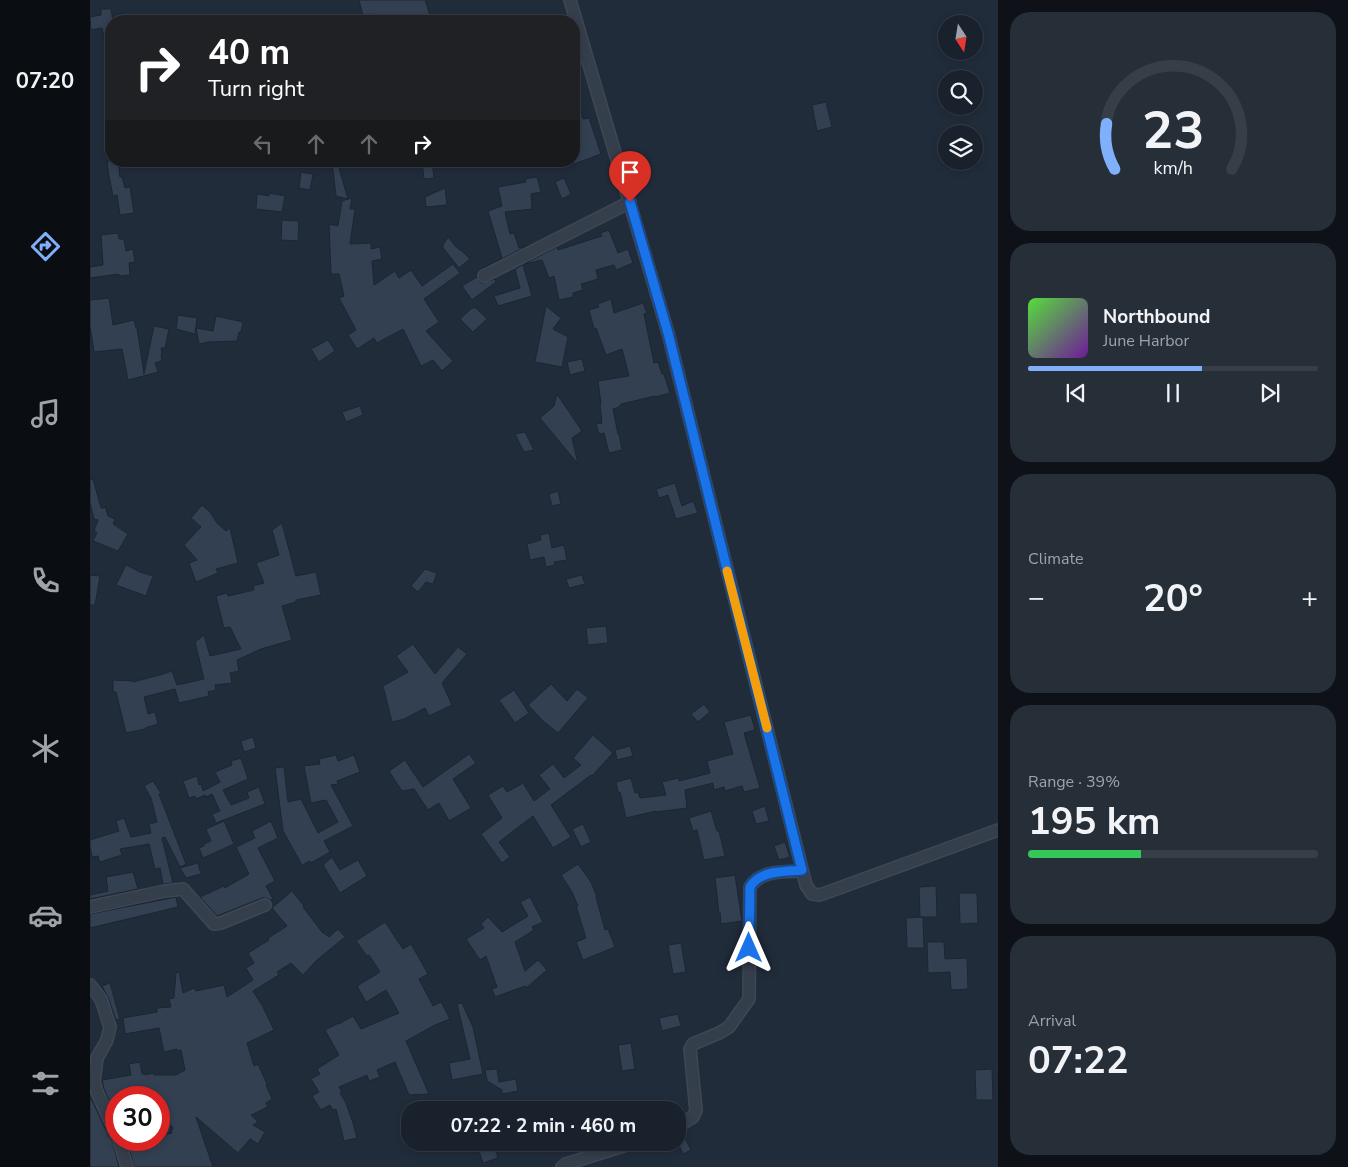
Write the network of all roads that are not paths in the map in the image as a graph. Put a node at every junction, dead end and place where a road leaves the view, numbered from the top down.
1 (570, 0) edge
2 (574, 15) edge
3 (580, 34) edge
4 (630, 202) junction
5 (484, 276) dead end
6 (998, 830) edge
7 (802, 870) junction
8 (265, 905) dead end
9 (90, 907) edge
10 (90, 985) edge
11 (94, 1093) edge
12 (105, 1114) edge
13 (686, 1121) edge
14 (122, 1151) edge
15 (607, 1151) edge
16 (127, 1167) edge
17 (562, 1167) edge

1 - 2 street
3 - 4 street
4 - 5 street
4 - 7 street
6 - 7 street
7 - 13 street
8 - 9 street
10 - 11 street
11 - 12 street
14 - 16 street
15 - 17 street

